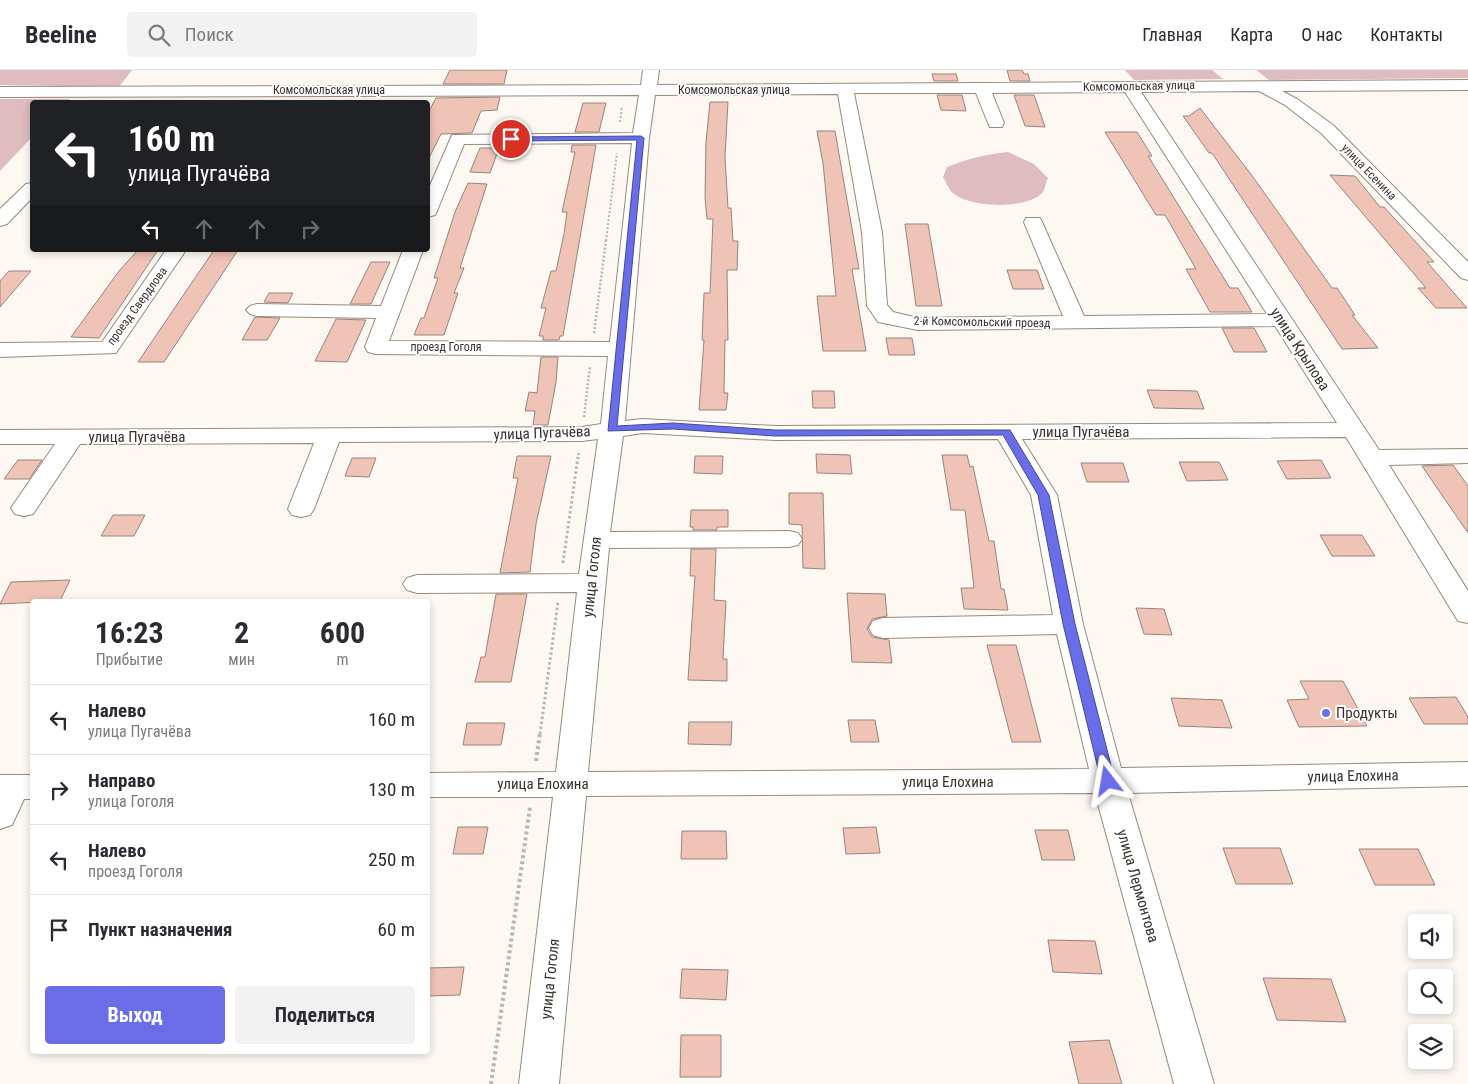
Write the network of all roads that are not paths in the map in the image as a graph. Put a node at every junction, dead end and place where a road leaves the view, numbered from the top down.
1 (201, 77) dead end
2 (289, 77) dead end
3 (650, 80) edge
4 (1259, 85) junction
5 (1461, 85) edge
6 (1129, 86) junction
7 (982, 88) junction
8 (845, 89) junction
9 (280, 90) junction
10 (192, 91) junction
11 (0, 92) edge
12 (1468, 94) edge
13 (120, 97) edge
14 (996, 123) dead end
15 (641, 138) junction
16 (430, 163) edge
17 (448, 163) junction
18 (30, 190) edge
19 (430, 206) edge
20 (0, 220) edge
21 (1033, 222) dead end
22 (175, 252) edge
23 (412, 252) edge
24 (1468, 274) edge
25 (258, 310) dead end
26 (391, 312) junction
27 (1281, 320) junction
28 (1077, 323) junction
29 (620, 349) junction
30 (0, 350) edge
31 (612, 429) junction
32 (1353, 430) junction
33 (1006, 432) junction
34 (330, 436) junction
35 (0, 437) edge
36 (72, 437) junction
37 (1468, 456) edge
38 (1372, 458) junction
39 (24, 508) dead end
40 (301, 509) dead end
41 (789, 539) dead end
42 (596, 540) junction
43 (591, 583) junction
44 (417, 584) dead end
45 (1468, 614) edge
46 (1069, 624) junction
47 (883, 628) dead end
48 (1468, 774) edge
49 (1108, 781) junction
50 (570, 784) junction
51 (430, 785) edge
52 (15, 787) edge
53 (0, 816) edge
54 (539, 1084) edge
55 (1194, 1084) edge

1 - 10 street
2 - 9 street
3 - 8 street, Комсомольская улица
3 - 9 street, Комсомольская улица
3 - 15 street, улица Гоголя
4 - 5 street, Комсомольская улица
4 - 6 street, Комсомольская улица
4 - 24 street, улица Есенина
5 - 12 street
6 - 7 street, Комсомольская улица
6 - 27 street, улица Крылова
7 - 8 street, Комсомольская улица
7 - 14 street
8 - 28 street, 2-й Комсомольский проезд
9 - 10 street, Комсомольская улица
10 - 13 street, Комсомольская улица
11 - 13 street, Комсомольская улица
15 - 17 street
15 - 29 street, улица Гоголя
16 - 17 street
17 - 19 street
18 - 20 street
21 - 28 street
22 - 30 street, проезд Свердлова
23 - 26 street, проезд Гоголя
25 - 26 street
26 - 29 street, проезд Гоголя
27 - 28 street, 2-й Комсомольский проезд
27 - 32 street, улица Крылова
29 - 31 street, улица Гоголя
31 - 33 street, улица Пугачёва
31 - 34 street, улица Пугачёва
31 - 42 street, улица Гоголя
32 - 33 street, улица Пугачёва
32 - 38 street, улица Крылова
33 - 46 street, улица Лермонтова
34 - 36 street, улица Пугачёва
34 - 40 street
35 - 36 street, улица Пугачёва
36 - 39 street
37 - 38 street
38 - 45 street, улица Крылова
41 - 42 street
42 - 43 street, улица Гоголя
43 - 44 street
43 - 50 street, улица Гоголя
46 - 47 street
46 - 49 street, улица Лермонтова
48 - 49 street, улица Елохина
49 - 50 street, улица Елохина
49 - 55 street, улица Лермонтова
50 - 51 street, улица Елохина
50 - 54 street, улица Гоголя
52 - 53 street

